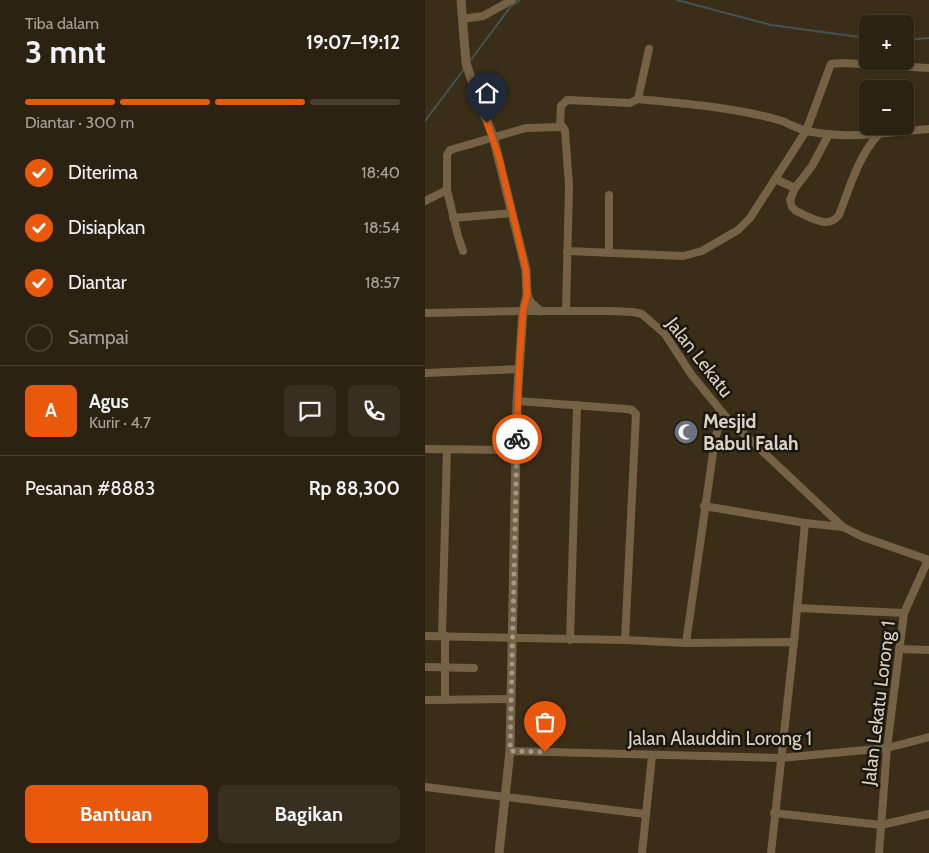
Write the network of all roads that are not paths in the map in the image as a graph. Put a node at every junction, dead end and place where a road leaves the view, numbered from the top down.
1 (461, 0) edge
2 (512, 0) edge
3 (462, 19) junction
4 (649, 49) dead end
5 (929, 68) edge
6 (638, 99) junction
7 (560, 126) junction
8 (929, 129) edge
9 (914, 130) edge
10 (806, 131) junction
11 (829, 134) junction
12 (859, 134) edge
13 (878, 135) edge
14 (493, 136) junction
15 (775, 179) junction
16 (795, 188) junction
17 (447, 190) junction
18 (609, 195) dead end
19 (425, 201) edge
20 (512, 213) junction
21 (453, 218) junction
22 (463, 251) dead end
23 (567, 251) junction
24 (609, 253) junction
25 (527, 295) junction
26 (523, 311) junction
27 (540, 311) junction
28 (566, 311) junction
29 (425, 313) edge
30 (519, 369) junction
31 (425, 373) edge
32 (517, 401) junction
33 (577, 405) junction
34 (727, 417) junction
35 (425, 449) edge
36 (447, 450) junction
37 (516, 450) junction
38 (704, 506) junction
39 (805, 523) junction
40 (843, 527) junction
41 (929, 560) edge
42 (797, 608) junction
43 (904, 614) junction
44 (425, 636) edge
45 (444, 636) junction
46 (512, 637) junction
47 (571, 640) junction
48 (625, 640) junction
49 (793, 642) junction
50 (686, 643) junction
51 (899, 650) junction
52 (929, 650) edge
53 (425, 667) edge
54 (445, 667) junction
55 (474, 668) dead end
56 (511, 699) junction
57 (425, 700) edge
58 (445, 700) junction
59 (929, 737) edge
60 (887, 748) junction
61 (510, 751) junction
62 (652, 756) junction
63 (780, 758) junction
64 (425, 787) edge
65 (504, 796) junction
66 (774, 813) junction
67 (645, 814) junction
68 (929, 814) edge
69 (881, 824) junction
70 (499, 853) edge
71 (642, 853) edge
72 (771, 853) edge
73 (879, 853) edge

1 - 3 street
2 - 3 street
3 - 14 street
4 - 6 street
5 - 10 street
6 - 7 street
6 - 10 street
7 - 14 street
7 - 23 street
8 - 9 street
10 - 11 street
10 - 15 street
11 - 12 street
11 - 16 street
13 - 16 street
14 - 17 street
14 - 20 street
15 - 16 street
15 - 24 street
17 - 19 street
17 - 21 street
18 - 24 street
20 - 21 street
20 - 25 street
21 - 22 street
23 - 24 street
23 - 28 street
25 - 26 street
25 - 27 street
26 - 27 street, Jalan Lekatu
26 - 29 street, Jalan Lekatu
26 - 30 street
27 - 28 street, Jalan Lekatu
28 - 34 street, Jalan Lekatu
30 - 31 street
30 - 32 street
32 - 33 street
32 - 37 street
33 - 47 street
33 - 48 street
34 - 38 street
34 - 40 street, Jalan Lekatu
35 - 36 street
36 - 37 street
36 - 45 street
37 - 46 street
38 - 39 street
38 - 50 street
39 - 40 street
39 - 42 street
40 - 41 street, Jalan Lekatu
41 - 43 street, Jalan Lekatu Lorong 1
42 - 43 street
42 - 49 street
43 - 51 street, Jalan Lekatu Lorong 1
44 - 45 street
45 - 46 street
45 - 54 street
46 - 47 street
46 - 56 street
47 - 48 street
48 - 50 street
49 - 50 street
49 - 63 street
51 - 52 street
51 - 60 street, Jalan Lekatu Lorong 1
53 - 54 street
54 - 55 street
54 - 58 street
56 - 58 street
56 - 61 street
57 - 58 street
59 - 60 street, Jalan Alauddin Lorong 1
60 - 63 street, Jalan Alauddin Lorong 1
60 - 69 street, Jalan Lekatu Lorong 1
61 - 62 street, Jalan Alauddin Lorong 1
61 - 65 street
62 - 63 street, Jalan Alauddin Lorong 1
62 - 67 street
63 - 66 street
64 - 65 street
65 - 67 street
65 - 70 street
66 - 69 street
66 - 72 street
67 - 71 street
68 - 69 street
69 - 73 street, Jalan Lekatu Lorong 1

